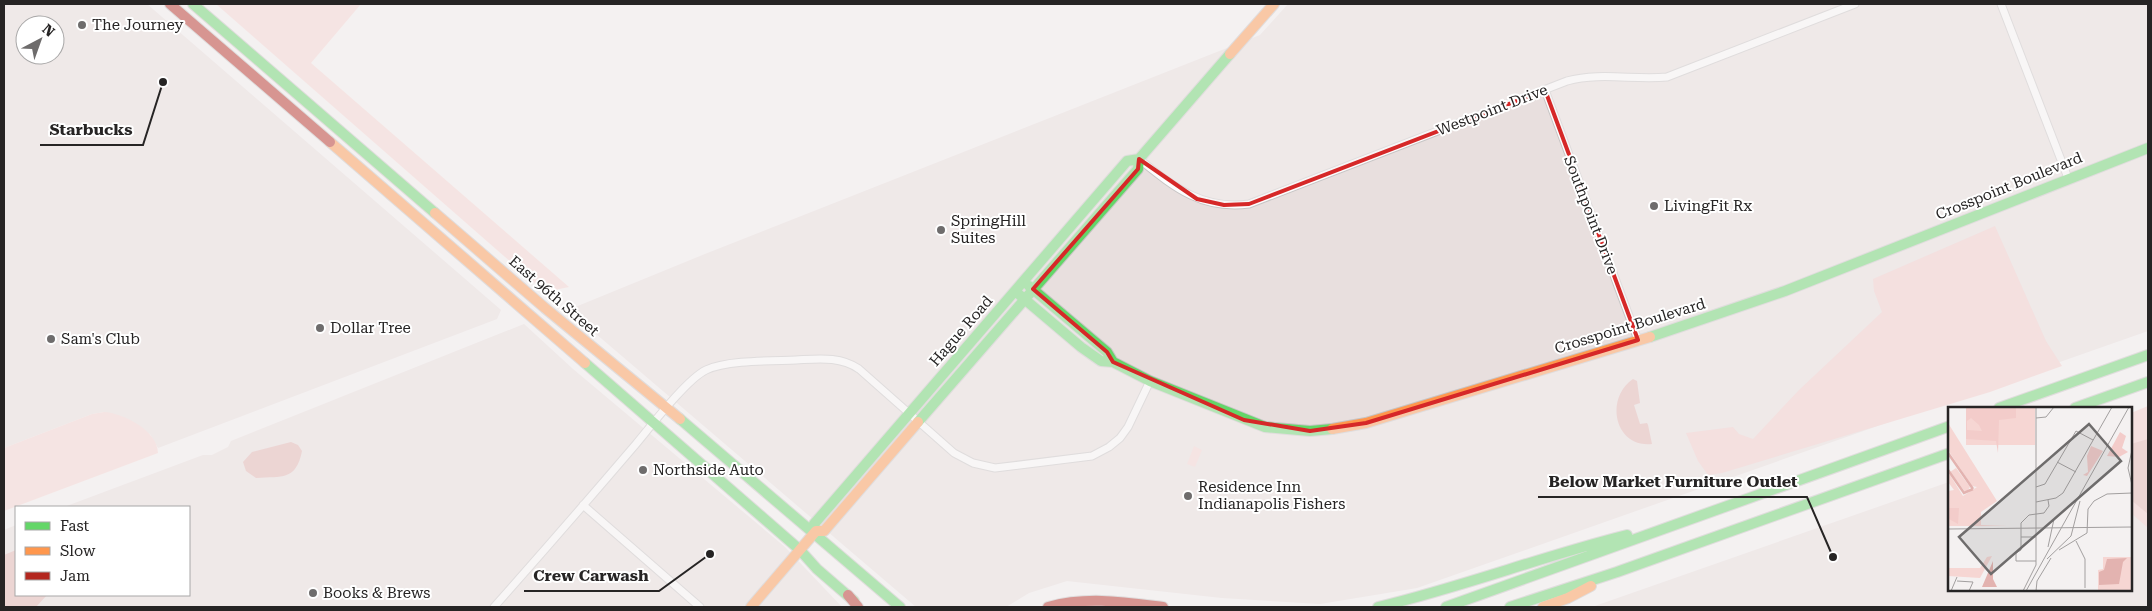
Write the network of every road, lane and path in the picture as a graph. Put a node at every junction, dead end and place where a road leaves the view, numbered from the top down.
1 (170, 4) edge
2 (192, 4) edge
3 (1274, 4) edge
4 (1855, 4) edge
5 (2001, 4) edge
6 (1545, 90) junction
7 (2148, 148) edge
8 (1140, 159) junction
9 (2068, 178) junction
10 (380, 186) junction
11 (457, 233) junction
12 (1024, 281) junction
13 (1033, 290) junction
14 (1015, 291) junction
15 (1025, 299) junction
16 (557, 339) junction
17 (1638, 340) junction
18 (2148, 355) edge
19 (606, 360) junction
20 (1113, 362) junction
21 (1150, 380) junction
22 (2148, 382) edge
23 (2002, 407) edge
24 (2078, 407) edge
25 (667, 408) junction
26 (909, 414) junction
27 (919, 422) junction
28 (653, 423) junction
29 (1948, 427) edge
30 (1948, 453) edge
31 (583, 505) junction
32 (1669, 526) junction
33 (814, 533) junction
34 (800, 550) junction
35 (1617, 572) junction
36 (848, 596) junction
37 (494, 607) edge
38 (700, 607) edge
39 (751, 607) edge
40 (858, 607) edge
41 (862, 607) edge
42 (900, 607) edge
43 (1048, 607) edge
44 (1163, 607) edge
45 (1378, 607) edge
46 (1446, 607) edge
47 (1510, 607) edge
48 (1543, 607) edge

1 - 10 main road, East 96th Street
2 - 11 main road, East 96th Street
3 - 8 main road, Hague Road
4 - 6 street, Westpoint Drive
5 - 9 street
6 - 8 street, Westpoint Drive
6 - 17 street, Southpoint Drive
7 - 9 main road, Crosspoint Boulevard
8 - 12 main road, Hague Road
8 - 13 main road, Hague Road
9 - 17 main road, Crosspoint Boulevard
10 - 11 main road
10 - 16 main road, East 96th Street
11 - 19 main road, East 96th Street
12 - 13 main road, Crosspoint Boulevard
12 - 14 main road, Hague Road
13 - 15 main road, Hague Road
13 - 20 main road, Crosspoint Boulevard
14 - 15 main road, Crosspoint Boulevard
14 - 26 main road, Hague Road
15 - 20 main road, Crosspoint Boulevard
15 - 27 main road, Hague Road
16 - 19 main road
16 - 28 main road, East 96th Street
17 - 21 main road, Crosspoint Boulevard
18 - 23 main road
19 - 25 main road, East 96th Street
20 - 21 main road, Crosspoint Boulevard
21 - 27 street
22 - 24 main road
25 - 26 street
25 - 28 street
25 - 33 main road, East 96th Street
26 - 27 street
26 - 33 main road, Hague Road
27 - 33 main road, Hague Road
28 - 31 street
28 - 34 main road, East 96th Street
29 - 32 main road
30 - 35 main road
31 - 37 street
31 - 38 street
32 - 45 main road
32 - 46 main road
33 - 34 main road
33 - 42 main road, East 96th Street
34 - 36 main road, East 96th Street
34 - 39 main road
35 - 47 main road
35 - 48 main road
36 - 40 main road
36 - 41 main road, East 96th Street
43 - 44 main road

